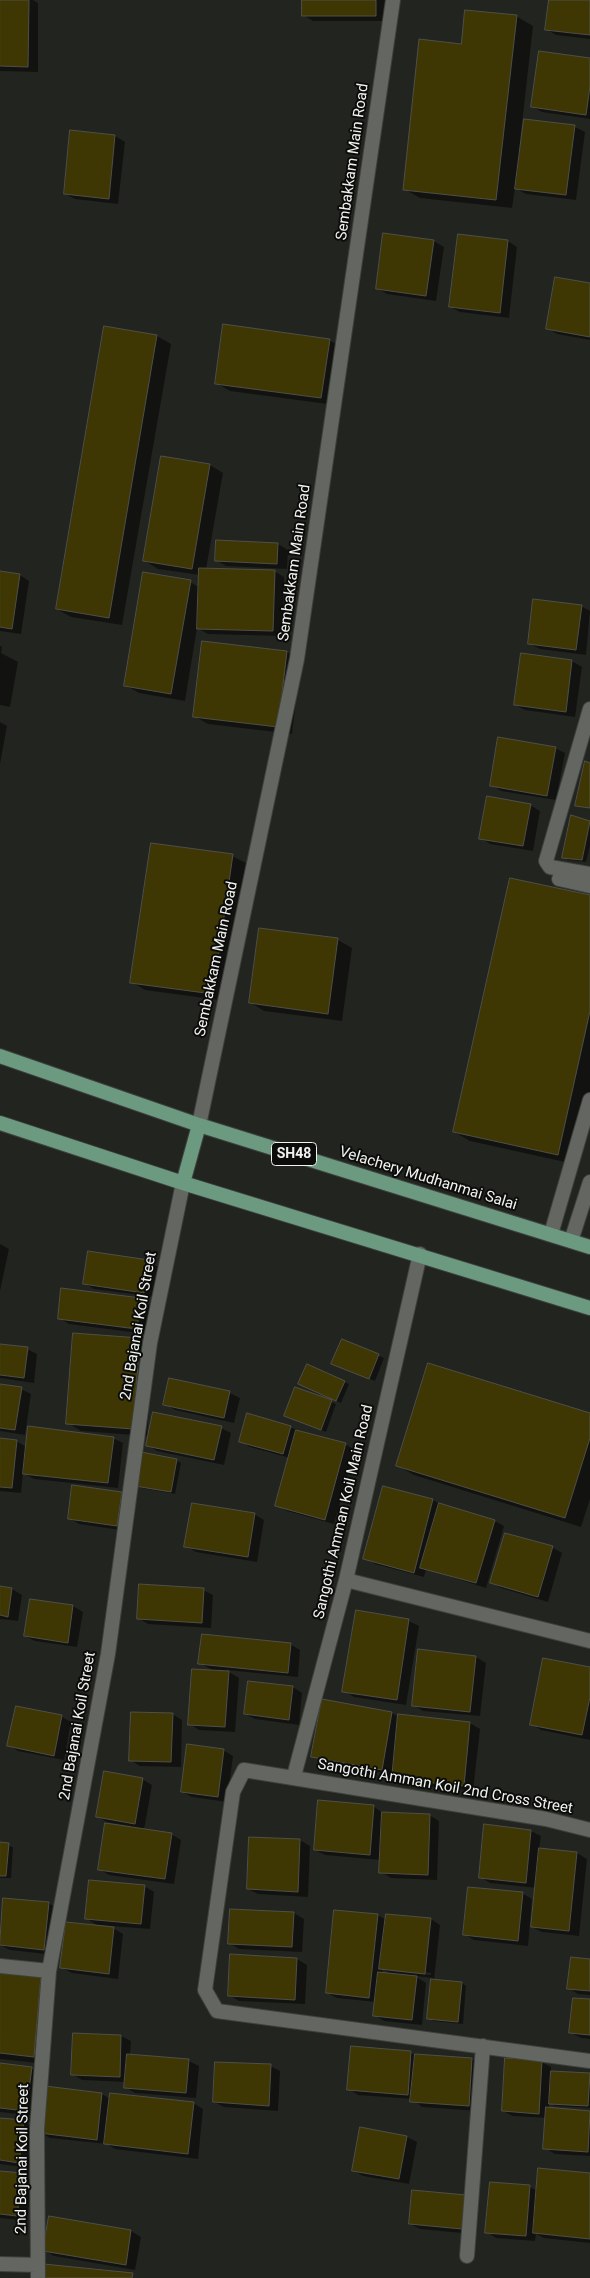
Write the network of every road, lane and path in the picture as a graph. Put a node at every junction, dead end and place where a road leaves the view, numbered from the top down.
1 (393, 0) edge
2 (590, 709) edge
3 (587, 736) edge
4 (590, 874) edge
5 (559, 879) dead end
6 (590, 886) edge
7 (0, 1056) edge
8 (590, 1100) edge
9 (0, 1123) edge
10 (199, 1125) junction
11 (590, 1182) edge
12 (183, 1183) junction
13 (550, 1234) junction
14 (571, 1241) junction
15 (590, 1247) edge
16 (420, 1254) junction
17 (590, 1308) edge
18 (346, 1580) junction
19 (590, 1641) edge
20 (294, 1776) junction
21 (590, 1830) edge
22 (0, 1966) edge
23 (49, 1971) junction
24 (483, 2046) junction
25 (590, 2061) edge
26 (467, 2256) dead end
27 (0, 2264) edge
28 (38, 2271) edge

1 - 10 street, Sembakkam Main Road
2 - 3 street
3 - 4 street
5 - 6 street
7 - 10 main road, Velachery Mudhanmai Salai / SH48
8 - 13 street
9 - 12 main road
10 - 12 main road
10 - 13 main road, Velachery Mudhanmai Salai / SH48
11 - 14 street
12 - 16 main road
12 - 23 street, 2nd Bajanai Koil Street
13 - 14 main road, Velachery Mudhanmai Salai / SH48
14 - 15 main road, Velachery Mudhanmai Salai / SH48
16 - 17 main road
16 - 18 street, Sangothi Amman Koil Main Road
18 - 19 street
18 - 20 street, Sangothi Amman Koil Main Road
20 - 21 street, Sangothi Amman Koil 2nd Cross Street
20 - 24 street, Sangothi Amman Koil 2nd Cross Street
22 - 23 street
23 - 28 street, 2nd Bajanai Koil Street
24 - 25 street
24 - 26 street
27 - 28 street

